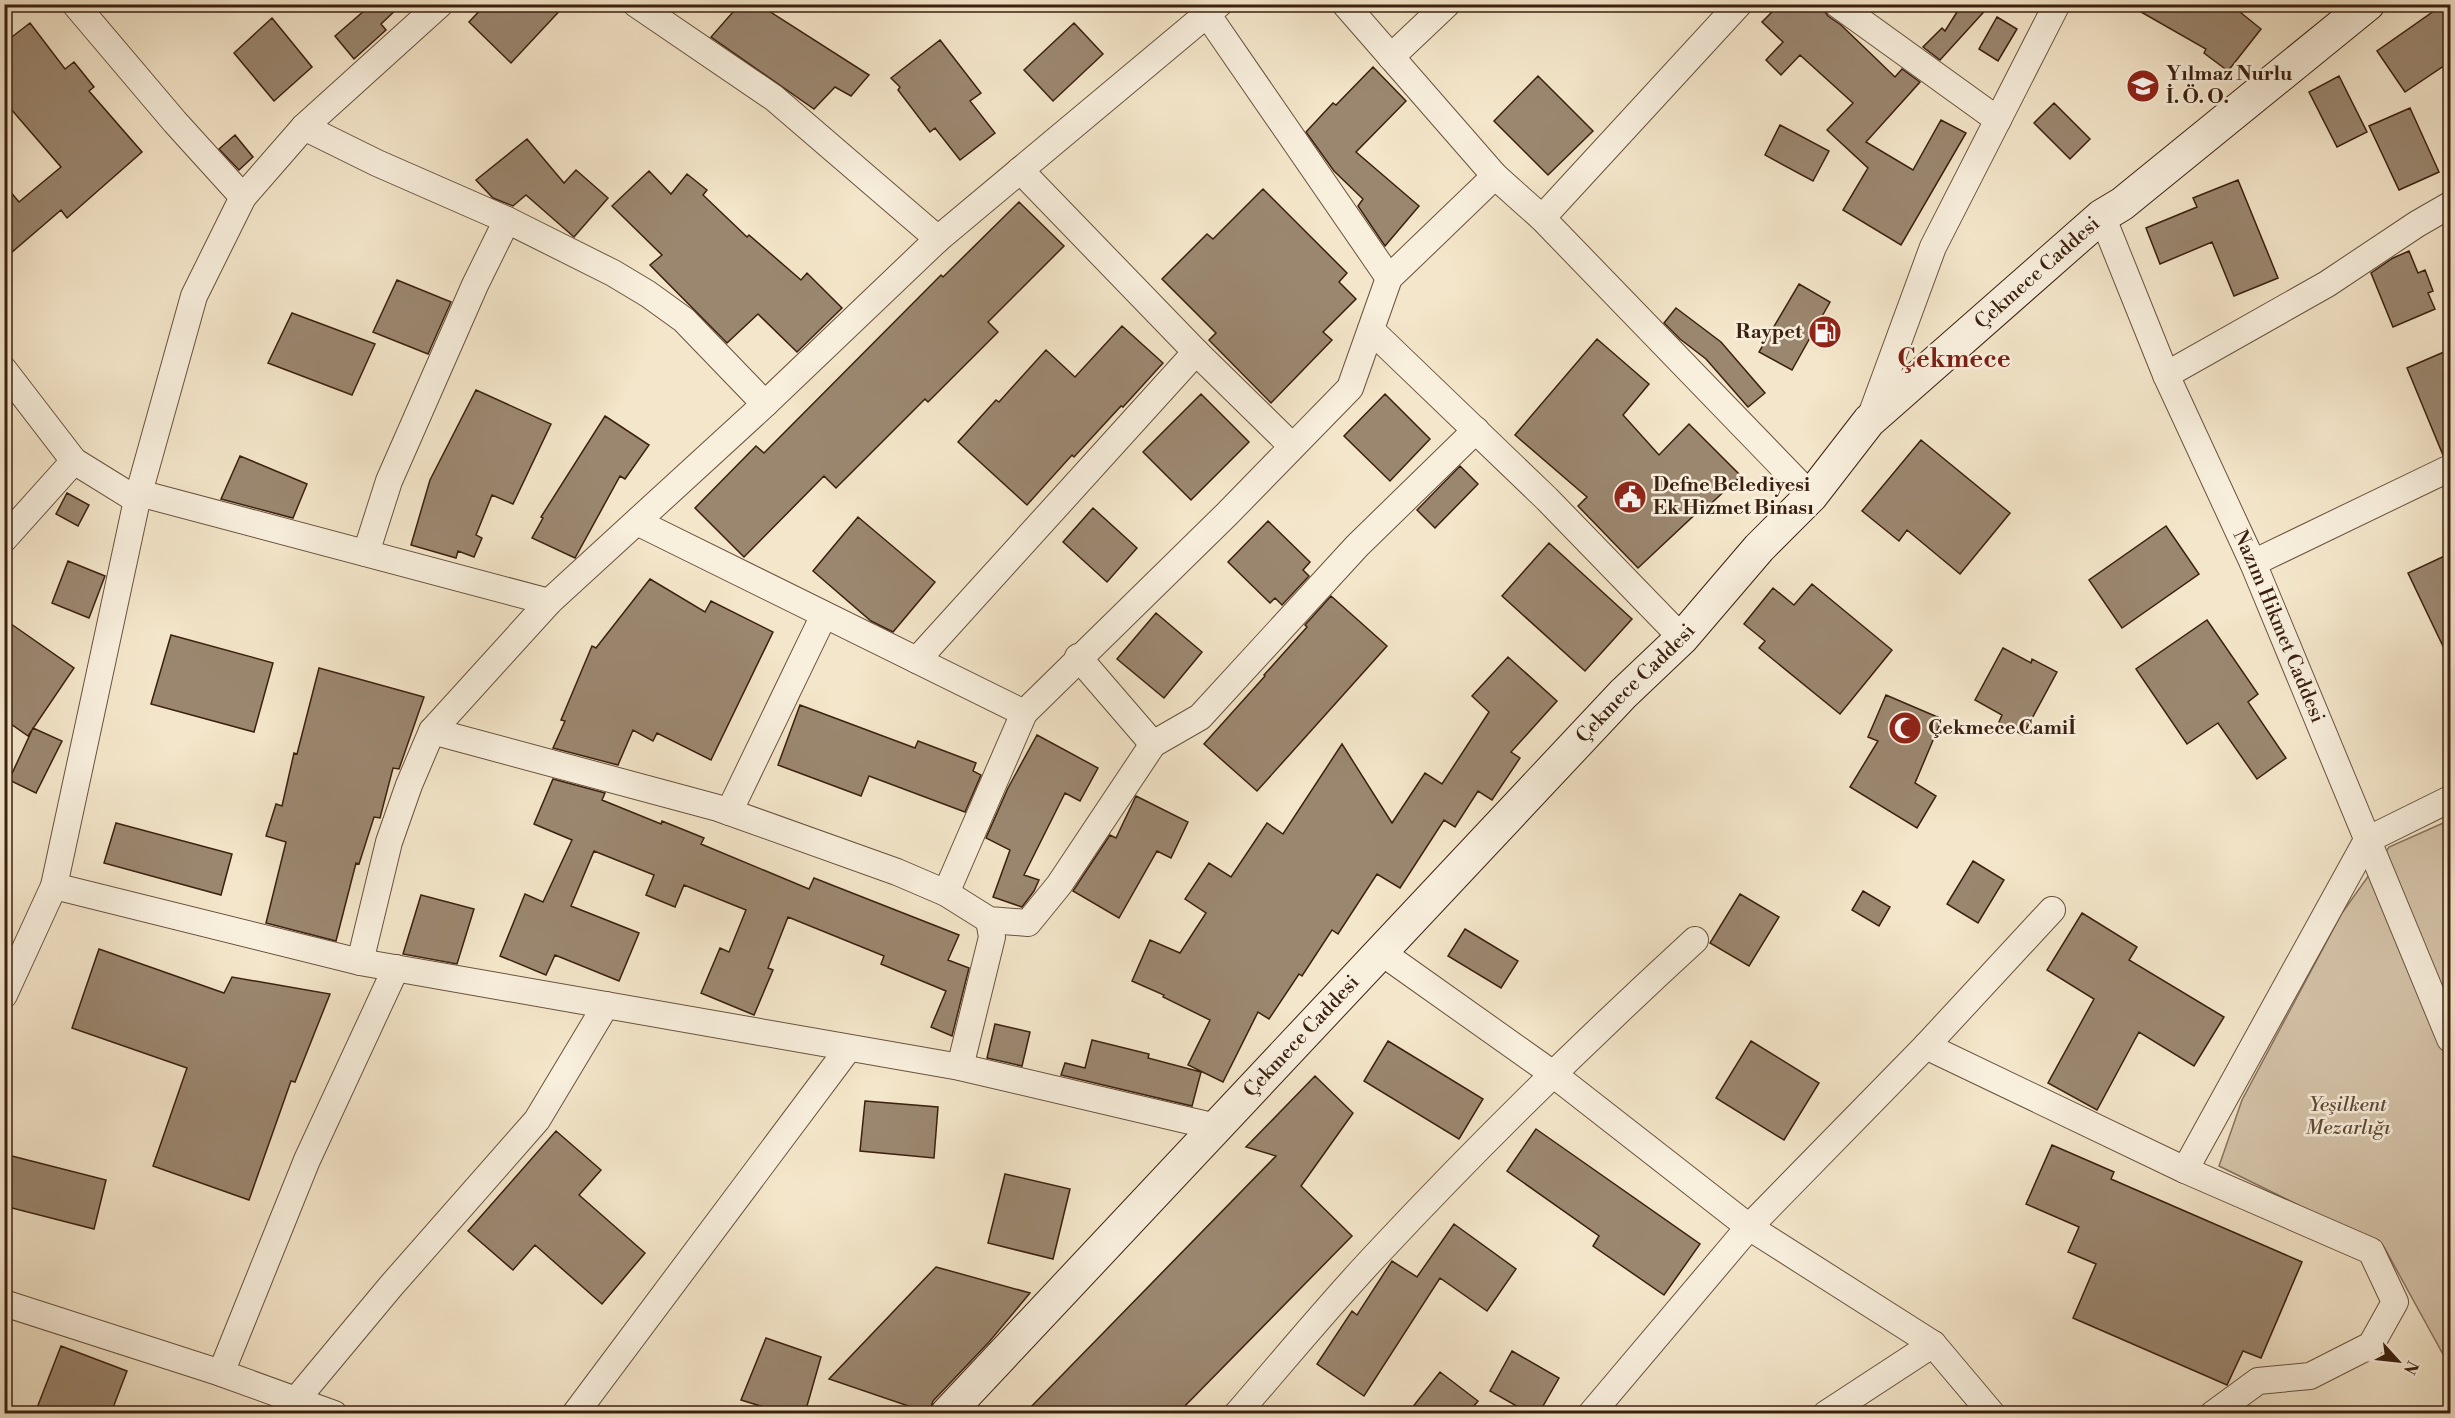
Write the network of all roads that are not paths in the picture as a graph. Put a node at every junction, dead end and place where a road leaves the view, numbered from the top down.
1 (440, 4) edge
2 (636, 4) edge
3 (1345, 4) edge
4 (1447, 4) edge
5 (1739, 4) edge
6 (1837, 4) edge
7 (2057, 4) edge
8 (2368, 4) edge
9 (82, 7) edge
10 (1213, 9) edge
11 (1391, 57) junction
12 (1998, 120) junction
13 (304, 127) junction
14 (1020, 170) junction
15 (1495, 176) junction
16 (243, 197) junction
17 (2451, 205) edge
18 (2102, 216) junction
19 (1542, 218) junction
20 (507, 220) junction
21 (938, 239) junction
22 (1389, 278) junction
23 (1371, 330) junction
24 (1196, 352) junction
25 (4, 370) edge
26 (2166, 375) junction
27 (765, 404) junction
28 (1869, 421) junction
29 (1476, 430) junction
30 (1292, 446) junction
31 (74, 460) junction
32 (2451, 468) edge
33 (1811, 496) junction
34 (138, 497) junction
35 (637, 522) junction
36 (4, 539) edge
37 (366, 553) junction
38 (2253, 563) junction
39 (549, 602) junction
40 (824, 615) junction
41 (1682, 638) junction
42 (1078, 657) junction
43 (917, 660) junction
44 (1024, 713) junction
45 (432, 731) junction
46 (1154, 744) junction
47 (2451, 799) edge
48 (729, 812) junction
49 (2367, 840) junction
50 (54, 886) junction
51 (946, 893) junction
52 (2052, 910) dead end
53 (989, 920) junction
54 (1695, 940) dead end
55 (1381, 952) junction
56 (360, 962) junction
57 (396, 968) junction
58 (7, 979) edge
59 (606, 1005) junction
60 (2451, 1039) edge
61 (1926, 1046) junction
62 (848, 1049) junction
63 (960, 1067) junction
64 (1553, 1074) junction
65 (1216, 1127) junction
66 (2185, 1170) junction
67 (1749, 1227) junction
68 (4, 1303) edge
69 (1933, 1344) junction
70 (221, 1373) junction
71 (296, 1400) junction
72 (334, 1413) edge
73 (575, 1413) edge
74 (947, 1413) edge
75 (1237, 1413) edge
76 (1591, 1413) edge
77 (1826, 1413) edge
78 (1992, 1413) edge
79 (2213, 1413) edge

1 - 13 street
2 - 21 street
3 - 11 street
4 - 11 street
5 - 19 street
6 - 12 street
7 - 12 street
8 - 18 main road, Çekmece Caddesi
9 - 16 street
10 - 14 street
10 - 22 street
11 - 15 street
12 - 28 street
13 - 16 street
13 - 20 street
14 - 21 street
14 - 24 street
15 - 19 street
15 - 22 street
16 - 34 street
17 - 26 street
18 - 26 street, Nazım Hikmet Caddesi
18 - 28 main road, Çekmece Caddesi
19 - 33 street
20 - 27 street
20 - 37 street
21 - 27 street
22 - 23 street
23 - 29 street
23 - 30 street
24 - 30 street
24 - 43 street
25 - 31 street
26 - 38 street, Nazım Hikmet Caddesi
27 - 35 street
28 - 33 main road, Çekmece Caddesi
29 - 41 street
29 - 46 street
30 - 42 street
31 - 34 street
31 - 36 street
32 - 38 street
33 - 41 main road, Çekmece Caddesi
34 - 37 street
34 - 50 street
35 - 39 street
35 - 40 street
37 - 39 street
38 - 49 street, Nazım Hikmet Caddesi
39 - 45 street
40 - 43 street
40 - 48 street
41 - 55 main road, Çekmece Caddesi
42 - 44 street
42 - 46 street
43 - 44 street
44 - 51 street
45 - 48 street
45 - 56 street
46 - 53 street
47 - 49 street
48 - 51 street
49 - 60 street, Nazım Hikmet Caddesi
49 - 66 street
50 - 56 street
50 - 58 street
51 - 53 street
52 - 61 street
53 - 63 street
54 - 64 street
55 - 64 street
55 - 65 main road, Çekmece Caddesi
56 - 57 street
57 - 59 street
57 - 70 street
59 - 62 street
59 - 71 street
61 - 66 street
61 - 67 street
62 - 63 street
62 - 73 street
63 - 65 street
64 - 67 street
64 - 75 street
65 - 74 main road, Çekmece Caddesi
66 - 79 street
67 - 69 street
67 - 76 street
68 - 70 street
69 - 77 street
69 - 78 street
70 - 71 street
71 - 72 street

